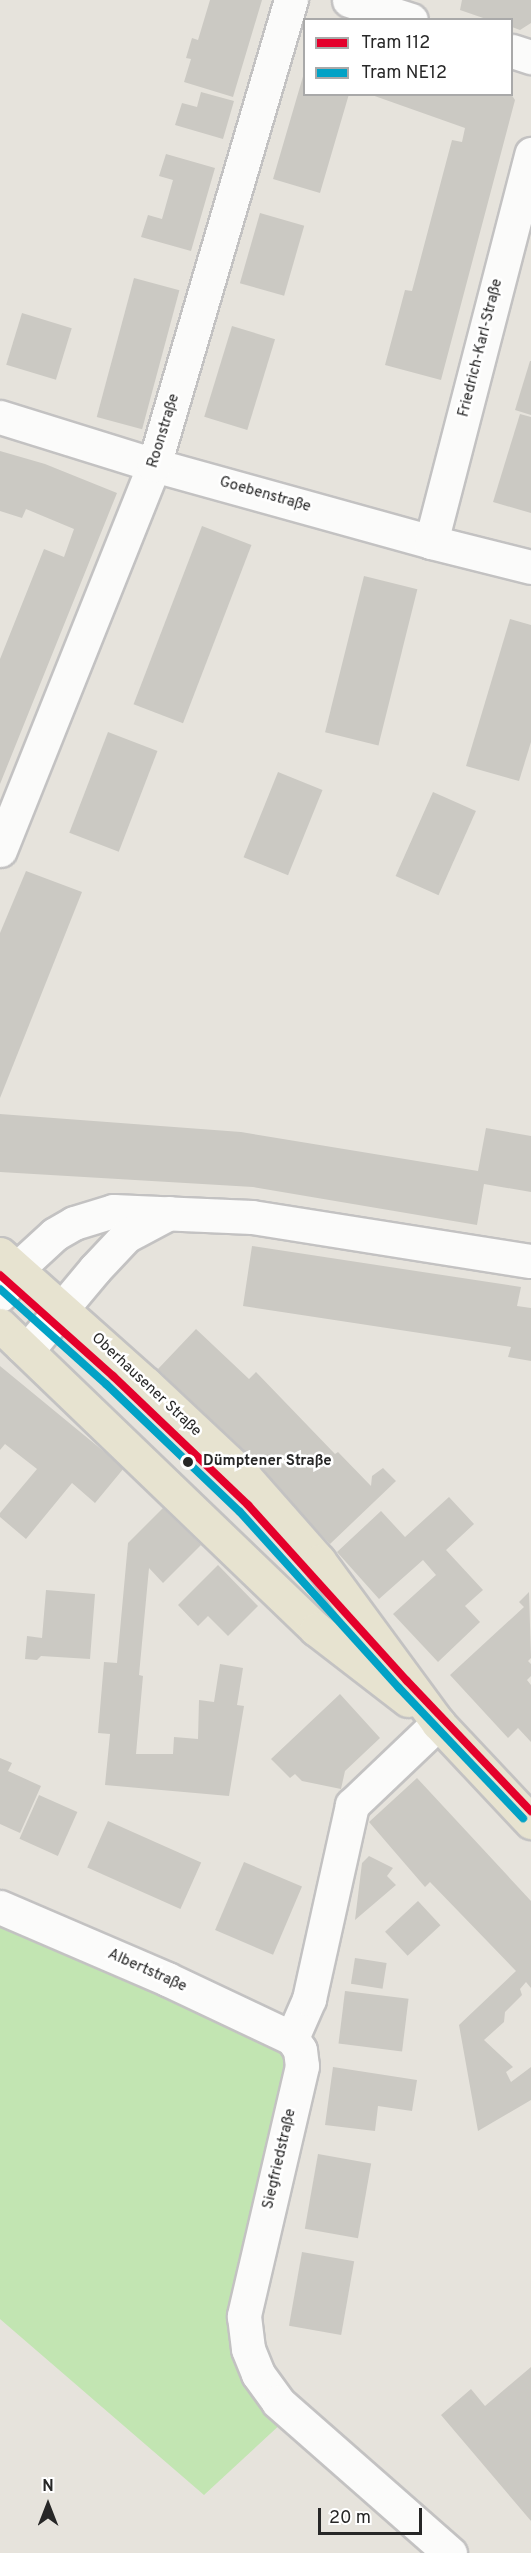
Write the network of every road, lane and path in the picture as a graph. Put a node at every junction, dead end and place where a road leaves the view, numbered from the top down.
1 (291, 0) edge
2 (349, 0) edge
3 (405, 18) edge
4 (513, 51) edge
5 (531, 57) edge
6 (531, 154) edge
7 (0, 417) edge
8 (154, 465) junction
9 (431, 542) junction
10 (531, 567) edge
11 (0, 850) edge
12 (171, 1212) junction
13 (9, 1261) edge
14 (531, 1261) edge
15 (0, 1295) edge
16 (62, 1308) junction
17 (11, 1336) edge
18 (438, 1724) junction
19 (531, 1822) edge
20 (0, 1907) edge
21 (292, 2038) junction
22 (450, 2553) edge

1 - 8 street, Roonstraße
2 - 3 street
4 - 5 street
6 - 9 street, Friedrich-Karl-Straße
7 - 8 street, Goebenstraße
8 - 9 street, Goebenstraße
8 - 11 street, Roonstraße
9 - 10 street, Goebenstraße
12 - 13 street
12 - 14 street
12 - 16 street
13 - 15 street
13 - 16 main road, Oberhausener Straße
16 - 17 street
16 - 18 main road, Oberhausener Straße
17 - 18 main road, Oberhausener Straße
18 - 19 main road, Oberhausener Straße
18 - 21 street
20 - 21 street, Albertstraße
21 - 22 street, Siegfriedstraße

